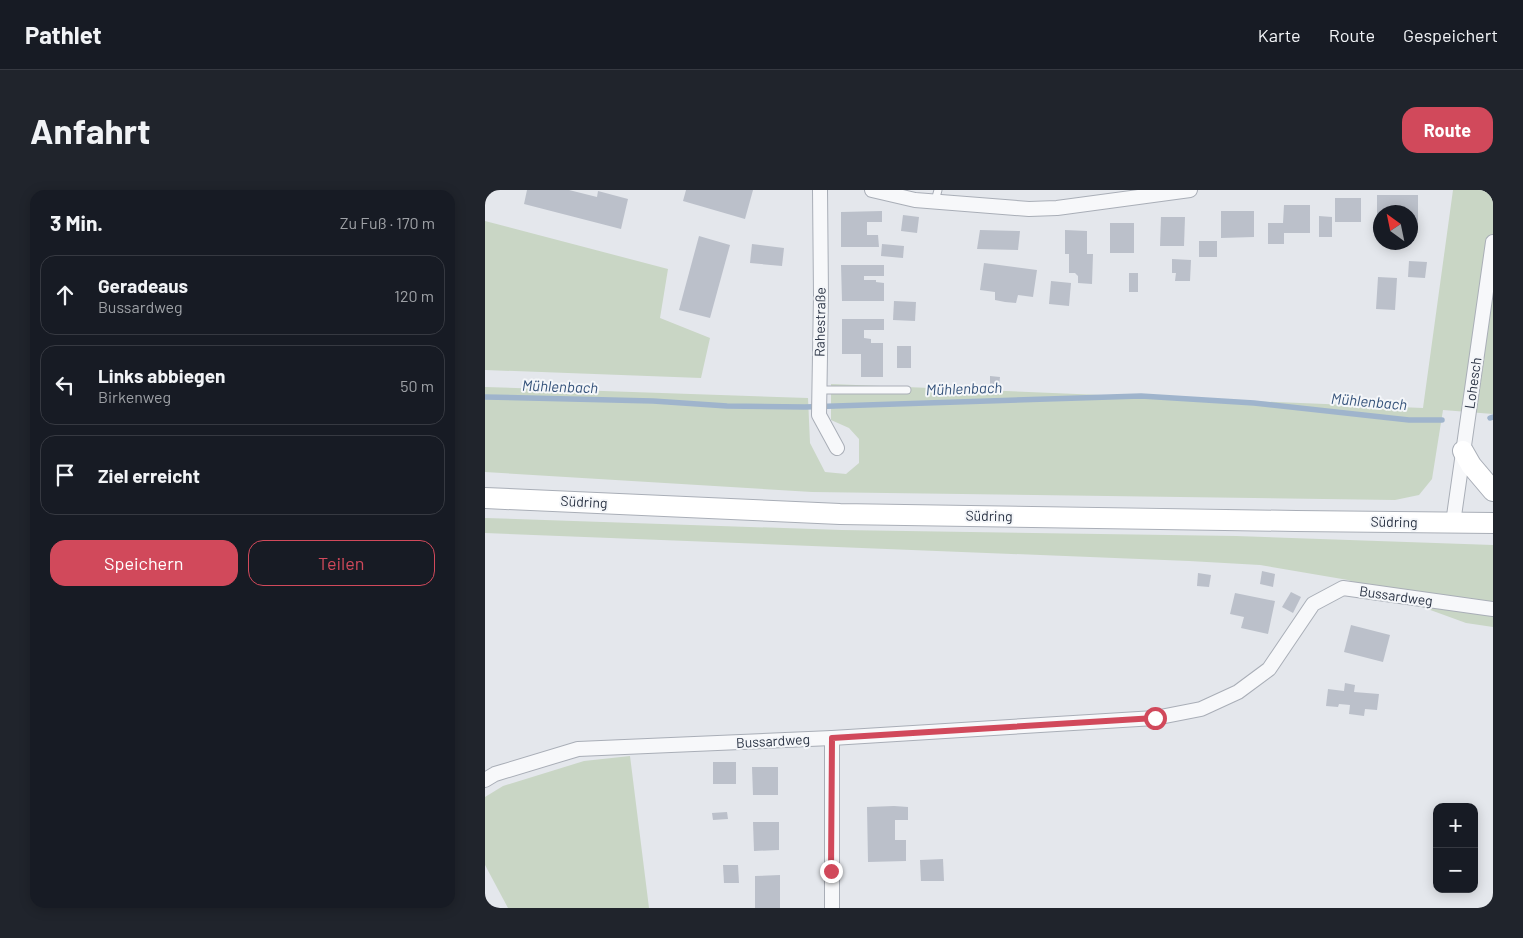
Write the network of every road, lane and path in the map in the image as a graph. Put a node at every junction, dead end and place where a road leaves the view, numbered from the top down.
1 (820, 190) edge
2 (872, 190) edge
3 (1190, 190) edge
4 (937, 196) edge
5 (1493, 242) edge
6 (907, 390) dead end
7 (818, 393) junction
8 (837, 448) dead end
9 (1463, 452) junction
10 (1493, 490) edge
11 (485, 498) edge
12 (1453, 523) junction
13 (1493, 523) edge
14 (1493, 609) edge
15 (832, 738) junction
16 (485, 780) edge
17 (832, 908) edge

1 - 7 street, Rahestraße
2 - 4 street
3 - 4 street
5 - 9 street, Lohesch
6 - 7 lane
7 - 8 street, Rahestraße
9 - 10 main road
9 - 12 street, Lohesch
11 - 12 main road, Südring
12 - 13 main road, Südring
14 - 15 street, Bussardweg
15 - 16 street, Bussardweg
15 - 17 street

